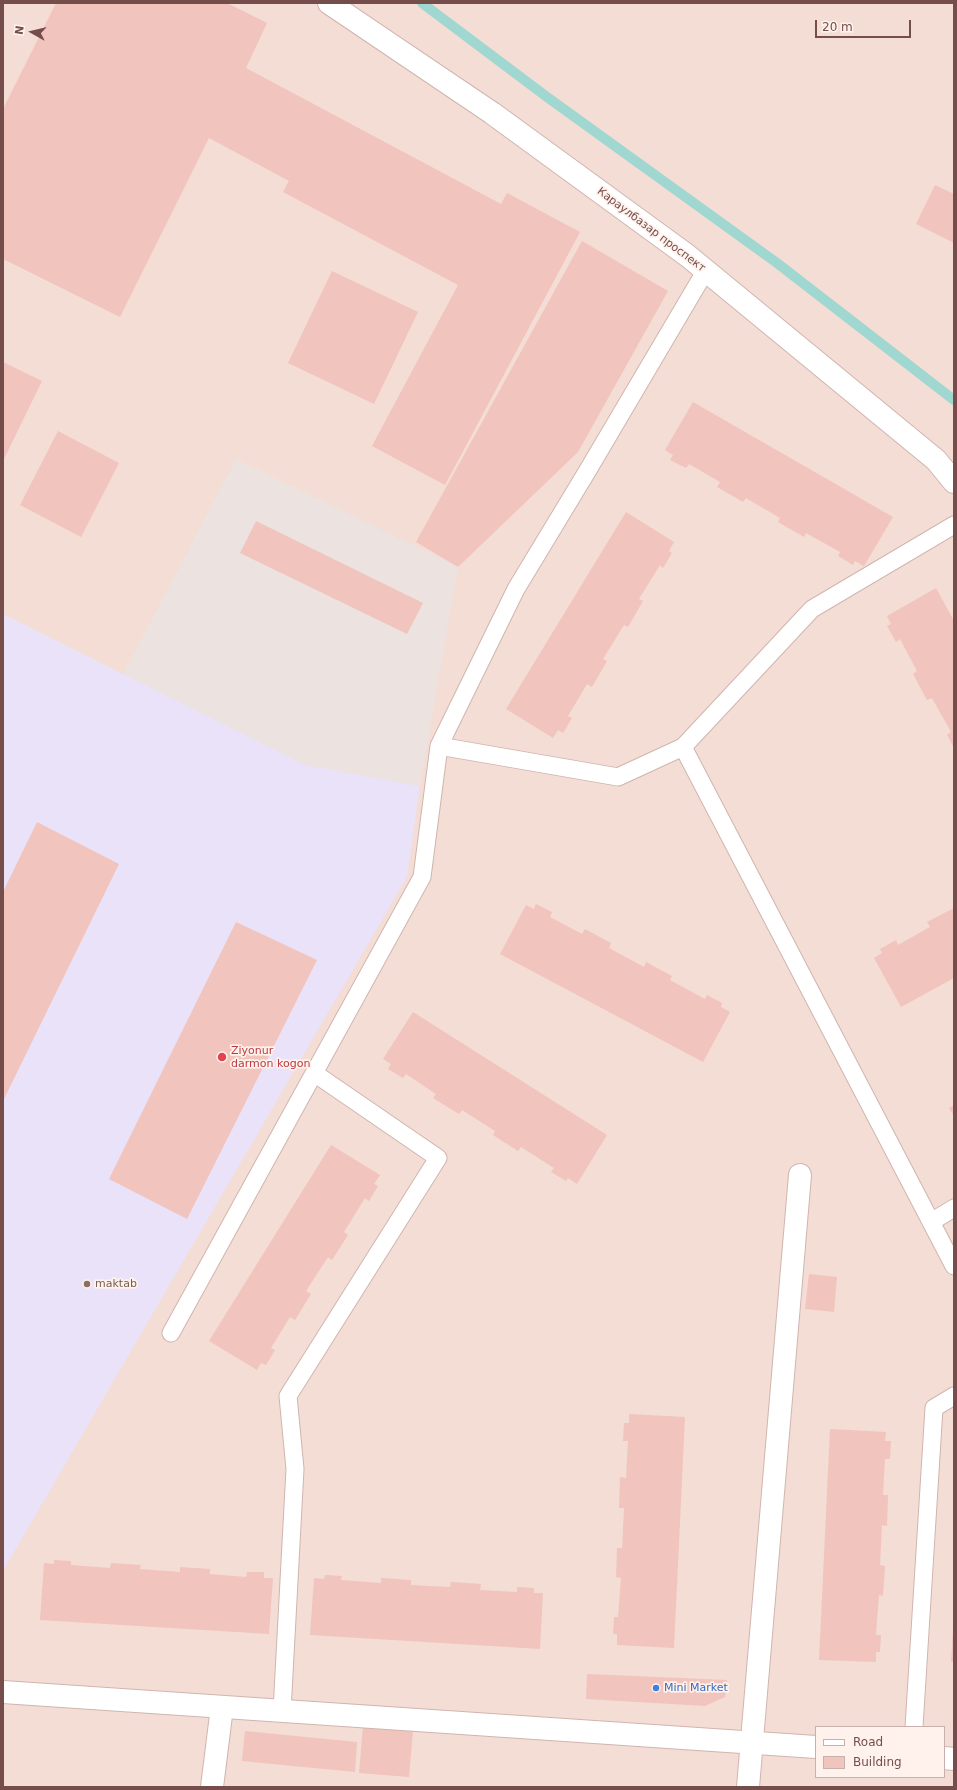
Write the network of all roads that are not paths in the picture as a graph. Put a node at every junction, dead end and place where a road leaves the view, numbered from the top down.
1 (329, 3) edge
2 (706, 270) junction
3 (954, 482) edge
4 (954, 525) edge
5 (439, 746) junction
6 (682, 747) junction
7 (314, 1073) junction
8 (800, 1175) dead end
9 (954, 1208) edge
10 (931, 1222) junction
11 (954, 1266) edge
12 (171, 1333) dead end
13 (954, 1396) edge
14 (3, 1692) edge
15 (222, 1707) junction
16 (282, 1711) junction
17 (914, 1726) edge
18 (751, 1742) junction
19 (815, 1747) edge
20 (212, 1787) edge
21 (748, 1787) edge

1 - 2 street, Караулбазар проспект
2 - 3 street, Караулбазар проспект
2 - 5 lane
4 - 6 lane
5 - 6 lane
5 - 7 lane
6 - 10 lane
7 - 12 lane
7 - 16 lane
8 - 18 street
9 - 10 lane
10 - 11 lane
13 - 17 lane
14 - 15 street
15 - 16 street
15 - 20 street
16 - 18 street
18 - 19 street
18 - 21 street

